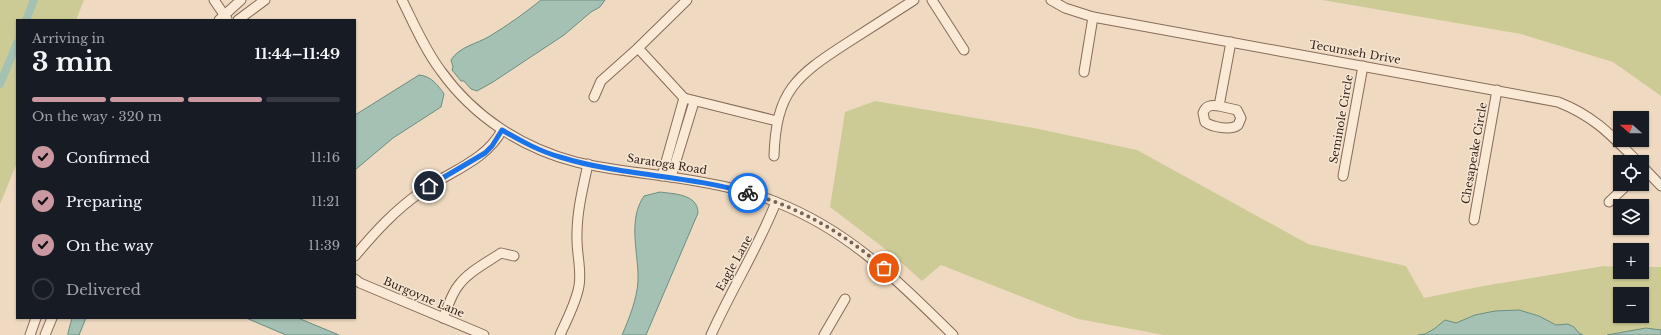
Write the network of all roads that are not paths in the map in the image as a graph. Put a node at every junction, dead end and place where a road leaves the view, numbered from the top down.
1 (214, 0) edge
2 (241, 0) edge
3 (265, 0) edge
4 (402, 0) edge
5 (687, 0) edge
6 (914, 0) edge
7 (932, 0) edge
8 (1051, 0) edge
9 (1093, 17) junction
10 (224, 18) edge
11 (239, 19) edge
12 (1231, 42) junction
13 (638, 48) junction
14 (964, 50) dead end
15 (1363, 66) junction
16 (1084, 72) dead end
17 (1497, 90) junction
18 (594, 98) dead end
19 (684, 98) junction
20 (694, 102) junction
21 (1219, 106) dead end
22 (777, 121) junction
23 (502, 130) junction
24 (1631, 155) edge
25 (774, 156) dead end
26 (588, 164) junction
27 (1649, 173) edge
28 (1343, 176) dead end
29 (666, 177) junction
30 (1661, 186) edge
31 (1621, 191) edge
32 (776, 202) junction
33 (1609, 202) dead end
34 (1474, 220) dead end
35 (356, 255) edge
36 (514, 256) dead end
37 (356, 280) edge
38 (845, 299) dead end
39 (443, 318) junction
40 (36, 319) edge
41 (52, 319) edge
42 (30, 335) edge
43 (45, 335) edge
44 (484, 335) edge
45 (560, 335) edge
46 (710, 335) edge
47 (824, 335) edge
48 (953, 335) edge

1 - 10 street
2 - 10 street
3 - 11 street
4 - 23 street, Saratoga Road
5 - 13 street
6 - 22 street
7 - 14 street
8 - 9 street, Tecumseh Drive
9 - 12 street, Tecumseh Drive
9 - 16 street
12 - 15 street, Tecumseh Drive
12 - 21 street
13 - 18 street
13 - 19 street
15 - 17 street, Tecumseh Drive
15 - 28 street, Seminole Circle
17 - 24 street, Tecumseh Drive
17 - 34 street, Chesapeake Circle
19 - 20 street
19 - 29 street
20 - 22 street
20 - 29 street
22 - 25 street
23 - 26 street, Saratoga Road
23 - 35 street
26 - 29 street, Saratoga Road
26 - 45 street
27 - 30 street, Tecumseh Drive
29 - 32 street, Saratoga Road
31 - 33 street
32 - 46 street, Eagle Lane
32 - 48 street, Saratoga Road
36 - 39 street
37 - 39 street, Burgoyne Lane
38 - 47 street
39 - 44 street, Burgoyne Lane
40 - 42 street
41 - 43 street

